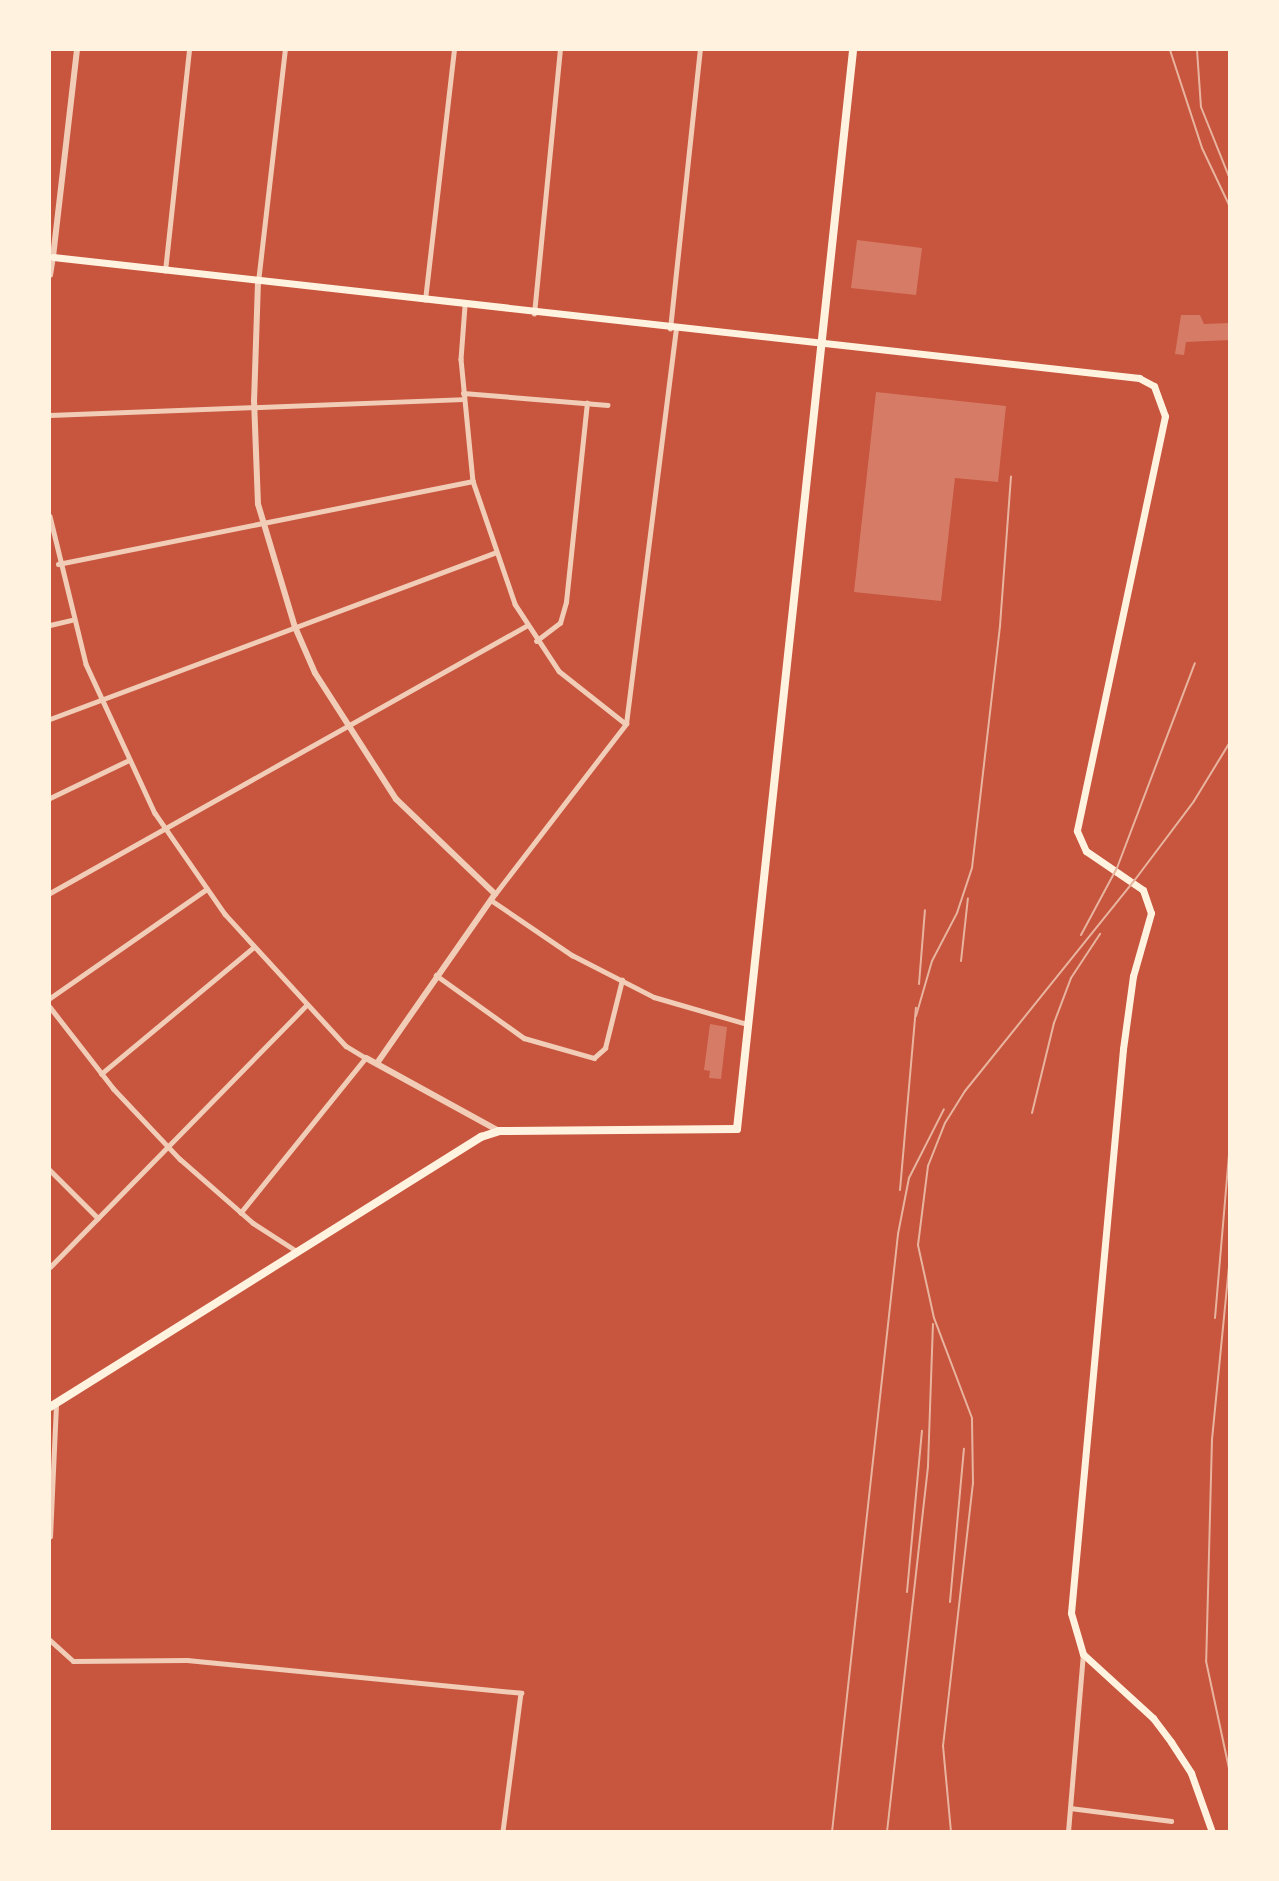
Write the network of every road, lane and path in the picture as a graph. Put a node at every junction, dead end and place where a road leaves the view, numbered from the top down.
1 (77, 50) edge
2 (189, 50) edge
3 (285, 50) edge
4 (453, 50) edge
5 (560, 50) edge
6 (700, 50) edge
7 (853, 50) edge
8 (53, 258) junction
9 (165, 271) junction
10 (50, 275) edge
11 (258, 282) junction
12 (425, 302) junction
13 (465, 306) junction
14 (534, 314) junction
15 (673, 330) junction
16 (823, 344) junction
17 (463, 396) junction
18 (587, 404) junction
19 (608, 405) dead end
20 (254, 407) junction
21 (50, 415) edge
22 (473, 481) junction
23 (50, 516) edge
24 (263, 521) junction
25 (496, 552) junction
26 (58, 564) junction
27 (71, 620) junction
28 (50, 625) edge
29 (525, 626) junction
30 (295, 627) junction
31 (536, 641) junction
32 (99, 700) junction
33 (50, 719) edge
34 (626, 724) junction
35 (347, 725) junction
36 (127, 761) junction
37 (50, 798) edge
38 (165, 828) junction
39 (207, 889) junction
40 (50, 893) edge
41 (493, 897) junction
42 (254, 947) junction
43 (436, 975) junction
44 (621, 980) junction
45 (50, 998) edge
46 (307, 1005) junction
47 (50, 1007) edge
48 (747, 1024) junction
49 (366, 1058) junction
50 (376, 1063) junction
51 (101, 1074) junction
52 (499, 1131) junction
53 (168, 1147) junction
54 (50, 1170) edge
55 (241, 1213) junction
56 (98, 1218) junction
57 (295, 1250) junction
58 (50, 1267) edge
59 (53, 1405) edge
60 (50, 1537) edge
61 (50, 1640) edge
62 (1083, 1654) junction
63 (1070, 1808) junction
64 (1171, 1821) dead end
65 (502, 1832) edge
66 (1068, 1832) edge
67 (1212, 1832) edge

1 - 8 street
2 - 9 street
3 - 11 street
4 - 12 street
5 - 14 street
6 - 15 street
7 - 16 main road
8 - 9 main road
8 - 10 street
9 - 11 main road
11 - 12 main road
11 - 20 street
12 - 13 main road
13 - 14 main road
13 - 17 street
14 - 15 main road
15 - 16 main road
15 - 34 street
16 - 48 main road
16 - 62 main road
17 - 18 street
17 - 20 street
17 - 22 street
18 - 19 street
18 - 31 street
20 - 21 street
20 - 24 street
22 - 24 street
22 - 25 street
23 - 26 street
24 - 26 street
24 - 30 street
25 - 29 street
25 - 30 street
26 - 27 street
27 - 28 street
27 - 32 street
29 - 31 street
29 - 35 street
30 - 32 street
30 - 35 street
31 - 34 street
32 - 33 street
32 - 36 street
34 - 41 street
35 - 38 street
35 - 41 street
36 - 37 street
36 - 38 street
38 - 39 street
38 - 40 street
39 - 42 street
39 - 45 street
41 - 43 street
41 - 44 street
42 - 46 street
42 - 51 street
43 - 44 street
43 - 50 street
44 - 48 street
46 - 49 street
46 - 53 street
47 - 51 street
48 - 52 main road
49 - 50 street
49 - 55 street
50 - 52 street
51 - 53 street
52 - 57 main road
53 - 55 street
53 - 56 street
54 - 56 street
55 - 57 street
56 - 58 street
57 - 59 main road
59 - 60 street
61 - 65 street
62 - 63 street
62 - 67 main road
63 - 64 street
63 - 66 street

